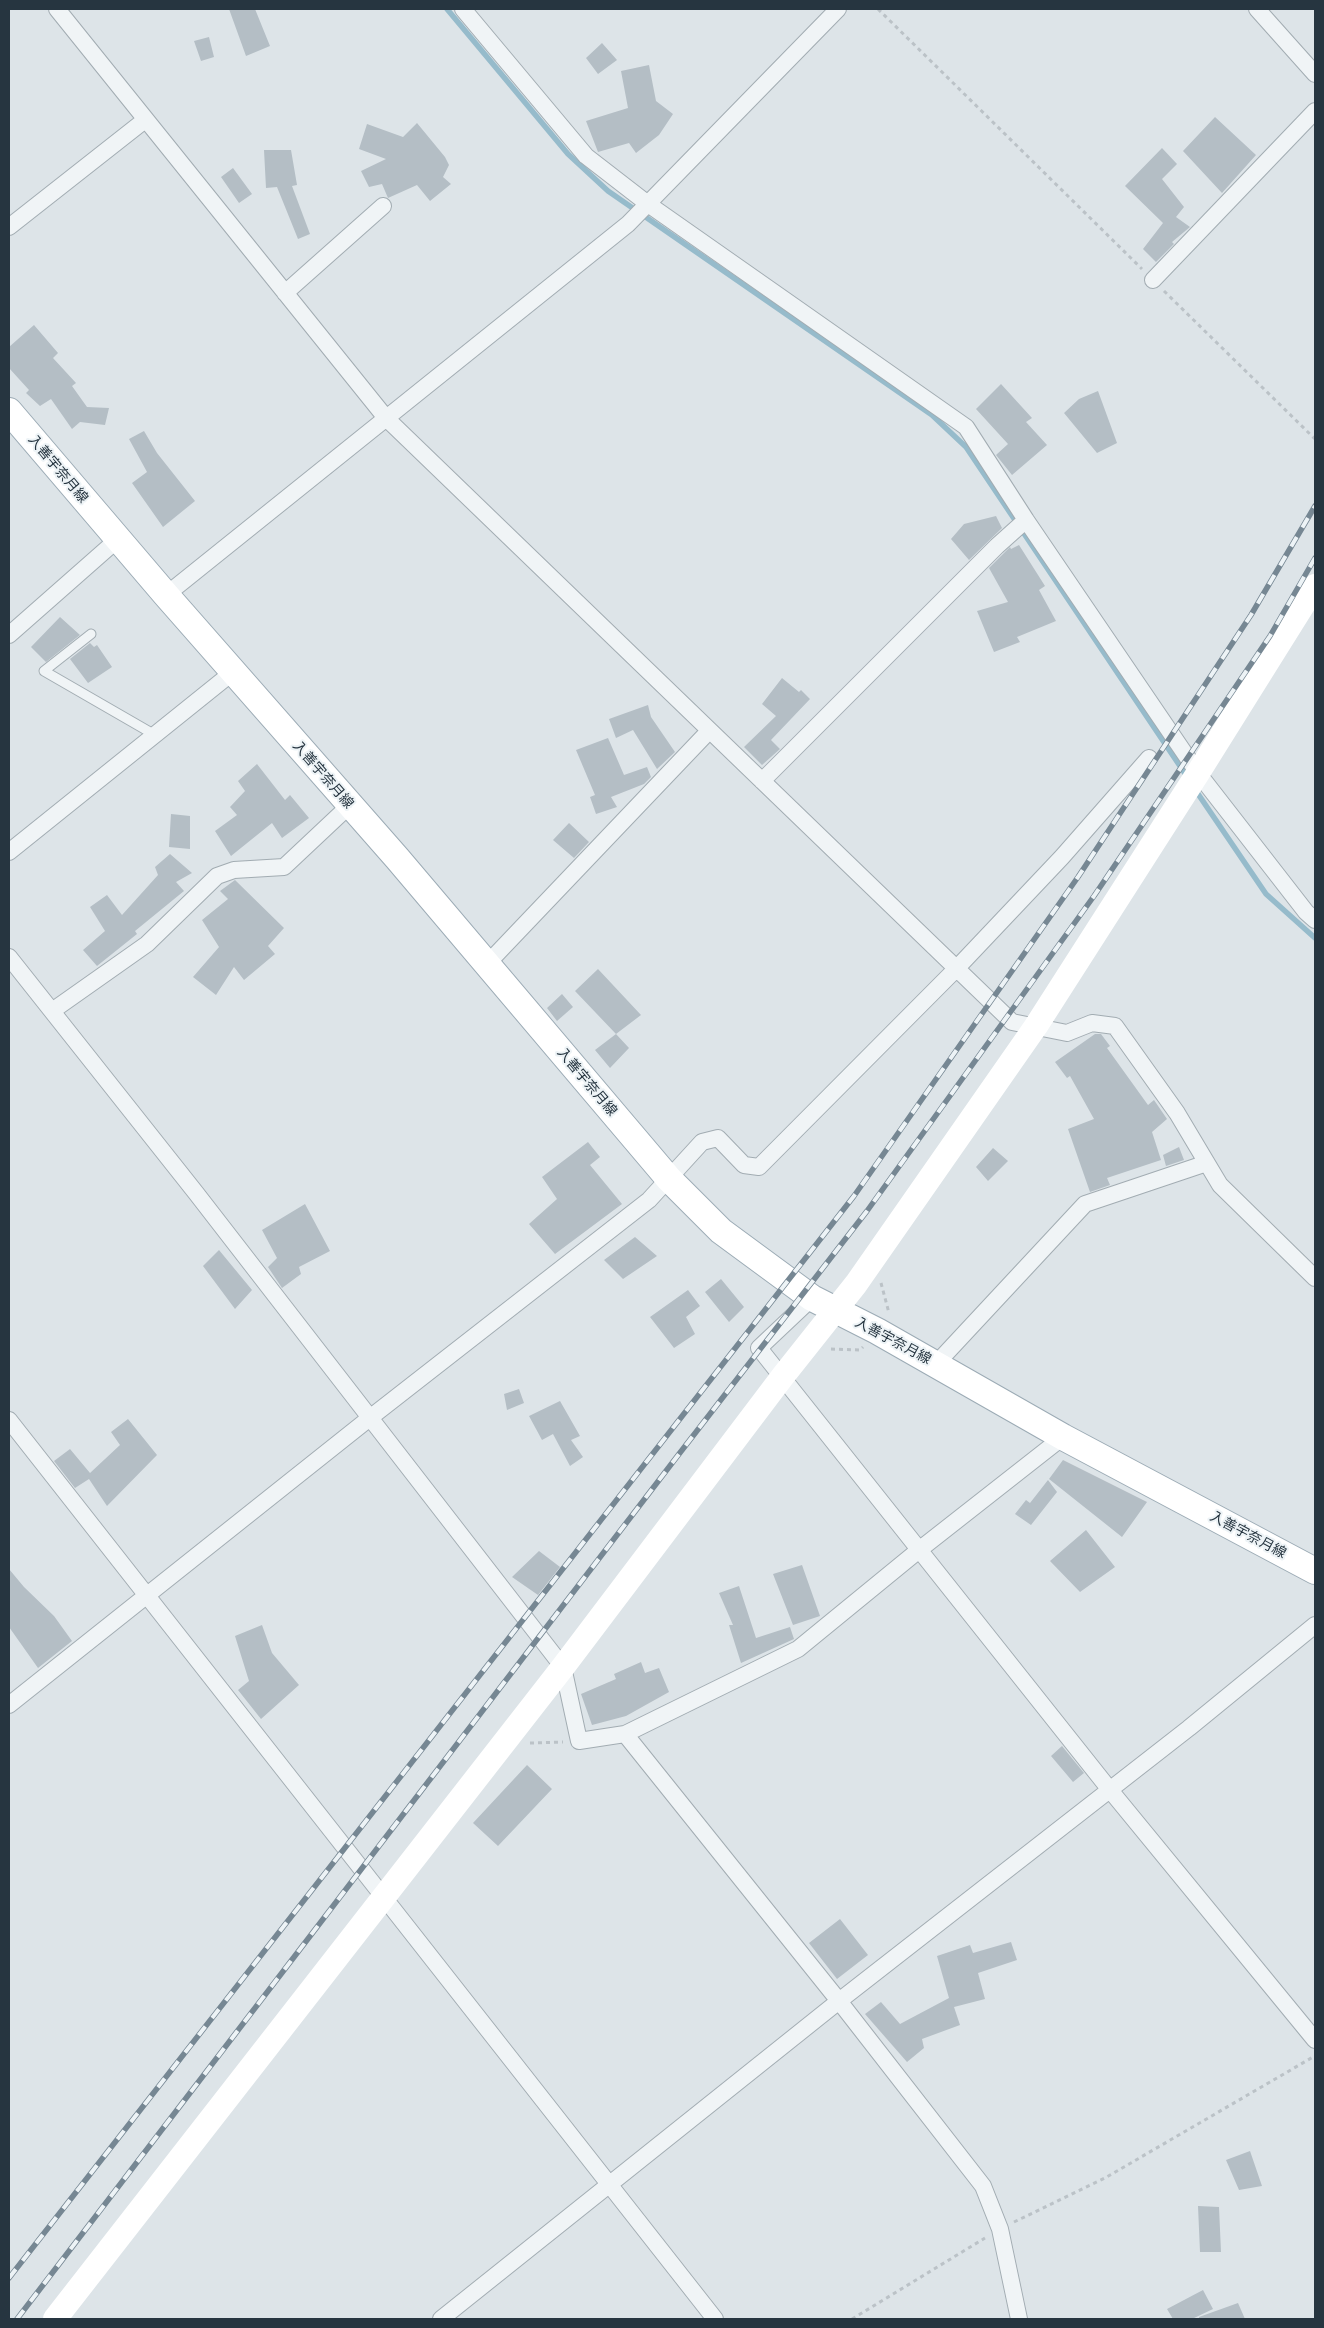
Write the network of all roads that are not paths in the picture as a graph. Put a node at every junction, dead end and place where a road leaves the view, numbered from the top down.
1 (57, 9) edge
2 (463, 9) edge
3 (838, 9) edge
4 (1257, 9) edge
5 (1315, 74) edge
6 (1315, 111) edge
7 (145, 120) junction
8 (648, 204) junction
9 (383, 206) dead end
10 (9, 227) edge
11 (1153, 280) road end
12 (285, 293) junction
13 (9, 411) edge
14 (386, 418) junction
15 (1026, 520) junction
16 (118, 539) junction
17 (1315, 586) edge
18 (166, 595) junction
19 (91, 634) dead end
20 (9, 635) edge
21 (233, 672) junction
22 (710, 732) junction
23 (155, 735) junction
24 (1149, 758) dead end
25 (1198, 773) junction
26 (762, 781) junction
27 (350, 805) junction
28 (9, 852) edge
29 (1315, 920) edge
30 (9, 957) edge
31 (486, 964) junction
32 (956, 969) junction
33 (52, 1010) junction
34 (1036, 1026) junction
35 (1207, 1163) junction
36 (669, 1179) junction
37 (1315, 1278) edge
38 (812, 1298) junction
39 (836, 1311) junction
40 (936, 1364) junction
41 (783, 1376) junction
42 (371, 1417) junction
43 (9, 1420) edge
44 (1063, 1437) junction
45 (919, 1550) junction
46 (1315, 1571) edge
47 (146, 1596) junction
48 (1315, 1625) edge
49 (564, 1667) junction
50 (9, 1705) edge
51 (625, 1734) junction
52 (1110, 1790) junction
53 (384, 1898) junction
54 (839, 2001) junction
55 (1315, 2040) edge
56 (611, 2185) junction
57 (55, 2319) edge
58 (441, 2319) edge
59 (715, 2319) edge
60 (1019, 2319) edge

1 - 7 street
2 - 8 street
3 - 8 street
4 - 5 street
6 - 11 street
7 - 10 street
7 - 12 street
8 - 14 street
8 - 15 street
9 - 12 street
12 - 14 street
13 - 16 main road, 入善宇奈月線
14 - 18 street
14 - 22 street
15 - 25 street
15 - 26 street
16 - 18 main road, 入善宇奈月線
16 - 20 street
17 - 25 street
18 - 21 main road, 入善宇奈月線
19 - 23 lane
21 - 23 street
21 - 27 main road, 入善宇奈月線
22 - 26 street
22 - 31 street
23 - 28 street
24 - 32 street
25 - 29 street
25 - 34 street
26 - 32 street
27 - 31 main road, 入善宇奈月線
27 - 33 street
30 - 33 street
31 - 36 main road, 入善宇奈月線
32 - 34 street
32 - 36 street
33 - 42 street
34 - 35 street
34 - 39 street
35 - 37 street
35 - 40 street
36 - 38 main road, 入善宇奈月線
36 - 42 street
38 - 39 main road, 入善宇奈月線
38 - 41 street
39 - 40 main road, 入善宇奈月線
39 - 41 street
40 - 44 main road, 入善宇奈月線
41 - 45 street
41 - 49 street
42 - 47 street
42 - 49 street
43 - 47 street
44 - 45 street
44 - 46 main road, 入善宇奈月線
45 - 51 street
45 - 52 street
47 - 50 street
47 - 53 street
48 - 52 street
49 - 51 street
49 - 53 street
51 - 54 street
52 - 54 street
52 - 55 street
53 - 56 street
53 - 57 street
54 - 56 street
54 - 60 street
56 - 58 street
56 - 59 street

